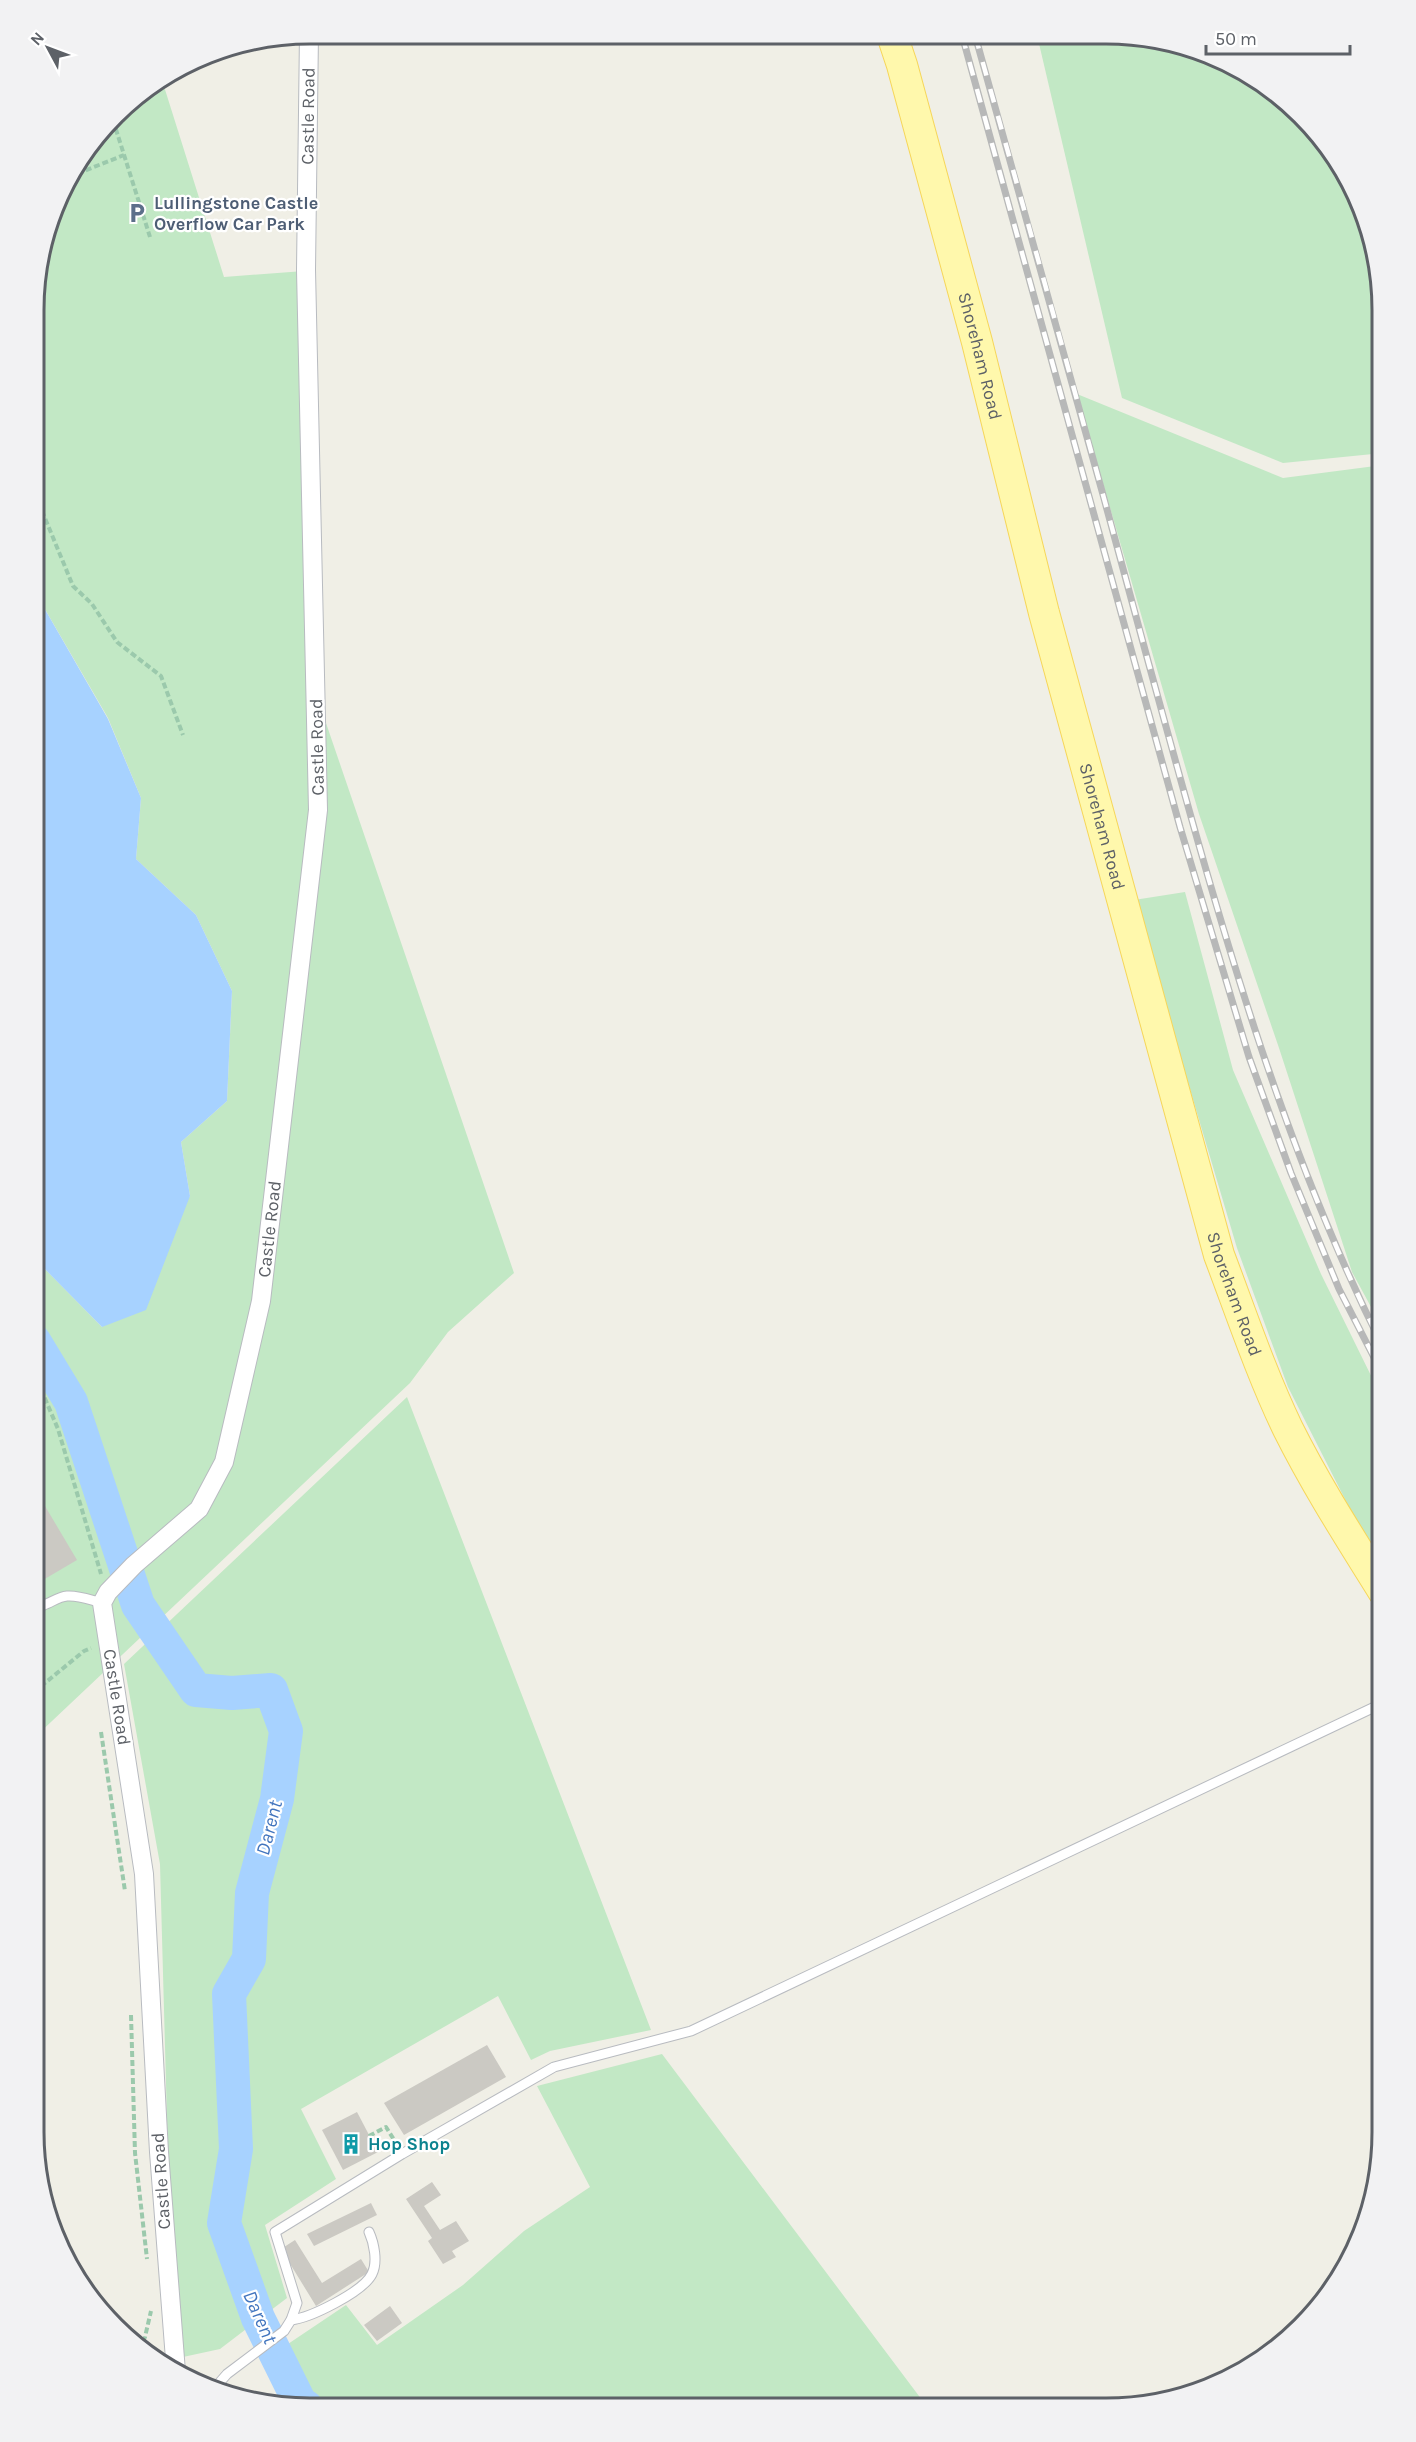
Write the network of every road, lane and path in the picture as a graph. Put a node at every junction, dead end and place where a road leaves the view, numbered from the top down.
1 (309, 44) edge
2 (895, 44) edge
3 (115, 127) edge
4 (124, 155) junction
5 (82, 172) edge
6 (150, 237) dead end
7 (44, 516) edge
8 (183, 735) dead end
9 (44, 1396) edge
10 (1372, 1574) edge
11 (110, 1591) junction
12 (44, 1604) edge
13 (100, 1645) dead end
14 (44, 1684) edge
15 (1372, 1708) edge
16 (101, 1728) dead end
17 (127, 1903) dead end
18 (131, 2010) dead end
19 (369, 2136) dead end
20 (402, 2154) junction
21 (369, 2232) dead end
22 (147, 2260) dead end
23 (152, 2307) dead end
24 (291, 2320) junction
25 (143, 2341) edge
26 (175, 2363) edge
27 (220, 2382) edge

1 - 11 street, Castle Road
2 - 10 main road, Shoreham Road
3 - 4 path
4 - 5 path
4 - 6 path
7 - 8 path
9 - 11 path
11 - 12 lane
11 - 26 street, Castle Road
13 - 14 path
15 - 20 lane
16 - 17 path
18 - 22 path
19 - 20 path
20 - 24 lane
21 - 24 lane
23 - 25 path
24 - 27 lane

